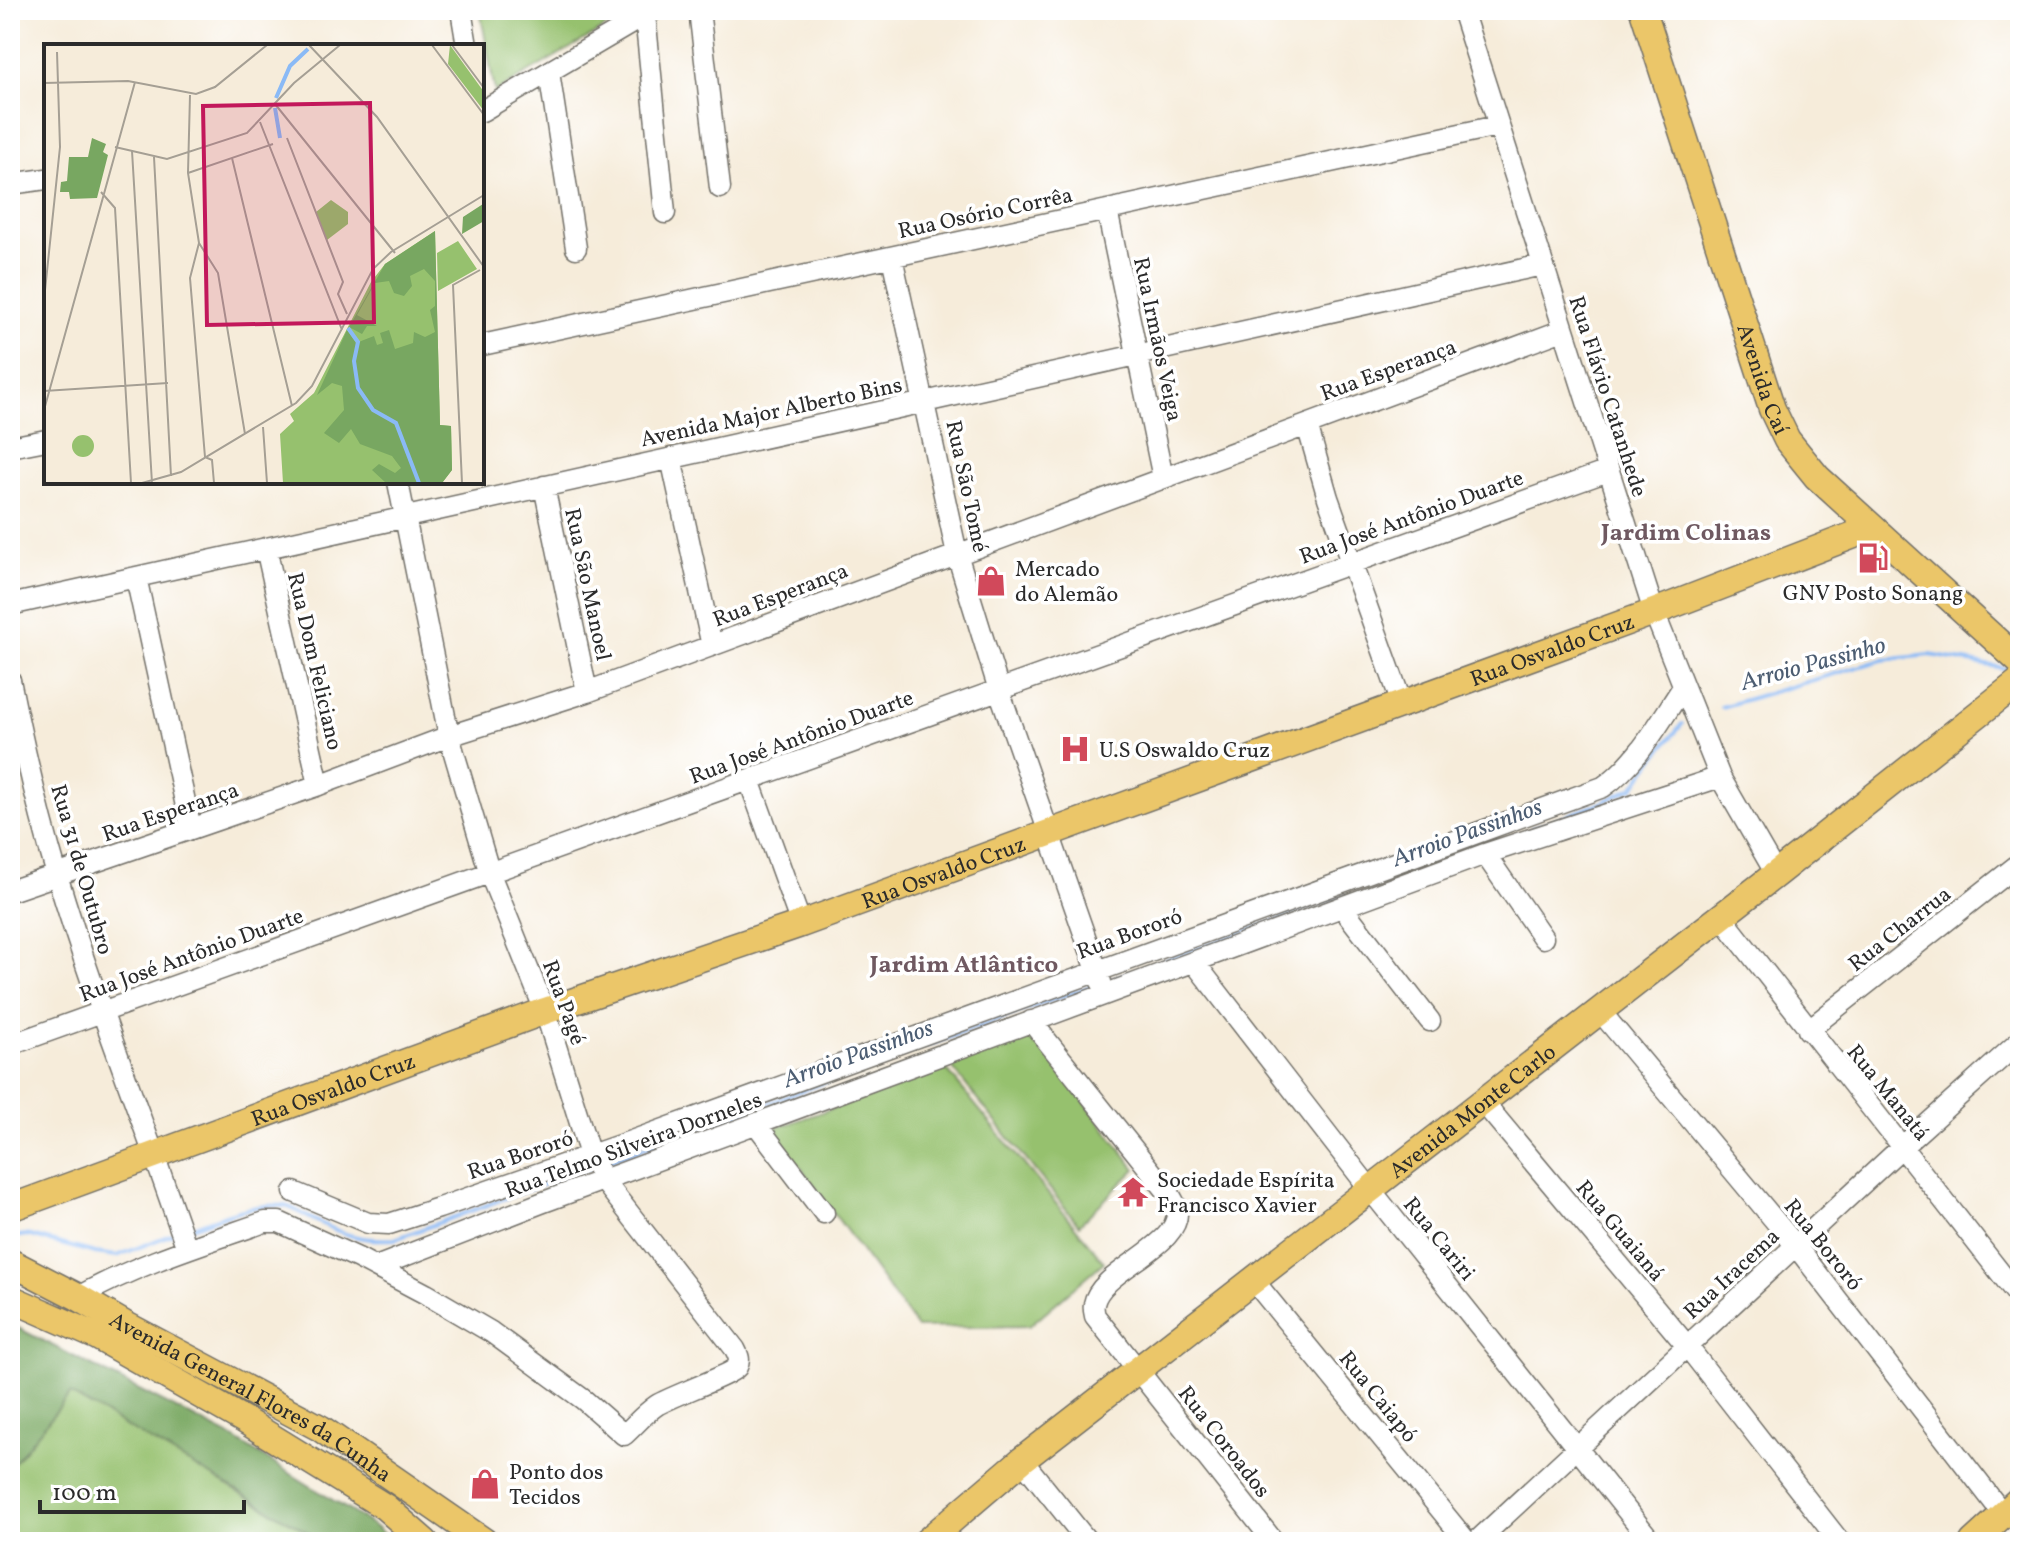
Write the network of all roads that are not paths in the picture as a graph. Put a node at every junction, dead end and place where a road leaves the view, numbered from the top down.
1 (461, 10) edge
2 (699, 10) edge
3 (1462, 10) edge
4 (1643, 10) edge
5 (649, 13) edge
6 (467, 44) edge
7 (549, 72) junction
8 (484, 110) edge
9 (1497, 126) junction
10 (44, 179) edge
11 (10, 184) edge
12 (720, 188) dead end
13 (1107, 210) junction
14 (665, 213) dead end
15 (576, 248) dead end
16 (892, 257) junction
17 (1542, 265) junction
18 (1563, 330) junction
19 (484, 345) edge
20 (1137, 355) junction
21 (925, 402) junction
22 (1307, 425) junction
23 (44, 440) edge
24 (10, 447) edge
25 (671, 458) junction
26 (1608, 471) junction
27 (1163, 478) junction
28 (398, 484) edge
29 (544, 486) junction
30 (405, 517) junction
31 (1872, 528) junction
32 (266, 548) junction
33 (957, 554) junction
34 (1351, 563) junction
35 (136, 577) junction
36 (10, 605) edge
37 (1654, 612) junction
38 (712, 646) junction
39 (2020, 662) edge
40 (10, 680) edge
41 (2020, 681) edge
42 (1683, 687) junction
43 (999, 690) junction
44 (587, 692) junction
45 (1402, 704) junction
46 (449, 736) junction
47 (17, 750) edge
48 (1720, 777) junction
49 (749, 780) junction
50 (319, 785) junction
51 (191, 829) junction
52 (1049, 833) junction
53 (1485, 854) junction
54 (2020, 863) edge
55 (56, 874) junction
56 (490, 874) junction
57 (1776, 874) junction
58 (10, 891) edge
59 (1342, 907) junction
60 (1721, 916) junction
61 (801, 924) junction
62 (1543, 938) dead end
63 (1194, 962) junction
64 (1101, 982) junction
65 (101, 1011) junction
66 (545, 1011) junction
67 (1600, 1011) junction
68 (1031, 1021) junction
69 (1430, 1021) dead end
70 (1808, 1030) junction
71 (10, 1045) edge
72 (2017, 1052) edge
73 (1483, 1102) junction
74 (756, 1124) junction
75 (1903, 1146) junction
76 (154, 1154) junction
77 (591, 1156) junction
78 (603, 1179) junction
79 (1370, 1189) junction
80 (294, 1192) dead end
81 (10, 1208) edge
82 (824, 1213) dead end
83 (182, 1236) junction
84 (366, 1246) junction
85 (1796, 1246) junction
86 (17, 1265) edge
87 (1254, 1281) junction
88 (78, 1297) junction
89 (2020, 1298) edge
90 (17, 1302) edge
91 (96, 1336) junction
92 (1687, 1346) junction
93 (1138, 1370) junction
94 (1577, 1447) junction
95 (1022, 1460) junction
96 (2012, 1506) edge
97 (425, 1542) edge
98 (485, 1542) edge
99 (926, 1542) edge
100 (1088, 1542) edge
101 (1274, 1542) edge
102 (1467, 1542) edge
103 (1476, 1542) edge
104 (1652, 1542) edge
105 (1840, 1542) edge
106 (1973, 1542) edge

1 - 6 street
2 - 12 street
3 - 9 street, Rua Flávio Catanhede
4 - 31 main road, Avenida Caí
5 - 7 street
5 - 14 street
7 - 8 street
7 - 15 street
9 - 13 street, Rua Osório Corrêa
9 - 17 street, Rua Flávio Catanhede
10 - 11 street
13 - 16 street, Rua Osório Corrêa
13 - 20 street, Rua Irmãos Veiga
16 - 19 street, Rua Osório Corrêa
16 - 21 street, Rua São Tomé
17 - 18 street, Rua Flávio Catanhede
17 - 20 street, Avenida Major Alberto Bins
18 - 22 street, Rua Esperança
18 - 26 street, Rua Flávio Catanhede
20 - 21 street, Avenida Major Alberto Bins
20 - 27 street, Rua Irmãos Veiga
21 - 25 street, Avenida Major Alberto Bins
21 - 33 street, Rua São Tomé
22 - 27 street, Rua Esperança
22 - 34 street
23 - 24 street
25 - 29 street, Avenida Major Alberto Bins
25 - 38 street
26 - 34 street, Rua José Antônio Duarte
26 - 37 street, Rua Flávio Catanhede
27 - 33 street, Rua Esperança
28 - 30 street, Rua Pagé
29 - 30 street, Avenida Major Alberto Bins
29 - 44 street, Rua São Manoel
30 - 32 street, Avenida Major Alberto Bins
30 - 46 street, Rua Pagé
31 - 37 main road, Rua Osvaldo Cruz
31 - 39 main road, Avenida Caí
32 - 35 street, Avenida Major Alberto Bins
32 - 50 street, Rua Dom Feliciano
33 - 38 street, Rua Esperança
33 - 43 street, Rua São Tomé
34 - 43 street, Rua José Antônio Duarte
34 - 45 street
35 - 36 street, Avenida Major Alberto Bins
35 - 51 street
37 - 42 street, Rua Flávio Catanhede
37 - 45 main road, Rua Osvaldo Cruz
38 - 44 street, Rua Esperança
40 - 47 street, Rua 31 de Outubro
41 - 57 main road, Avenida Monte Carlo
42 - 48 street, Rua Flávio Catanhede
42 - 64 street, Rua Bororó
43 - 49 street, Rua José Antônio Duarte
43 - 52 street, Rua São Tomé
44 - 46 street, Rua Esperança
45 - 52 main road, Rua Osvaldo Cruz
46 - 50 street, Rua Esperança
46 - 56 street, Rua Pagé
47 - 55 street, Rua 31 de Outubro
48 - 53 street, Rua Telmo Silveira Dorneles
48 - 57 street, Rua Flávio Catanhede
49 - 56 street, Rua José Antônio Duarte
49 - 61 street
50 - 51 street, Rua Esperança
51 - 55 street, Rua Esperança
52 - 61 main road, Rua Osvaldo Cruz
52 - 64 street, Rua São Tomé
53 - 59 street, Rua Telmo Silveira Dorneles
53 - 62 street
54 - 70 street, Rua Charrua
55 - 58 street, Rua Esperança
55 - 65 street, Rua 31 de Outubro
56 - 65 street, Rua José Antônio Duarte
56 - 66 street, Rua Pagé
57 - 60 main road, Avenida Monte Carlo
59 - 63 street, Rua Telmo Silveira Dorneles
59 - 69 street
60 - 67 main road, Avenida Monte Carlo
60 - 70 street, Rua Manatá
61 - 66 main road, Rua Osvaldo Cruz
63 - 64 street, Rua Telmo Silveira Dorneles
63 - 79 street, Rua Cariri
64 - 68 street, Rua Telmo Silveira Dorneles
64 - 77 street, Rua Bororó
65 - 71 street, Rua José Antônio Duarte
65 - 76 street, Rua 31 de Outubro
66 - 76 main road, Rua Osvaldo Cruz
66 - 77 street, Rua Pagé
67 - 73 main road, Avenida Monte Carlo
67 - 85 street, Rua Bororó
68 - 74 street, Rua Telmo Silveira Dorneles
68 - 93 street, Rua Coroados
70 - 75 street, Rua Manatá
72 - 75 street, Rua Iracema
73 - 79 main road, Avenida Monte Carlo
73 - 92 street, Rua Guaianá
74 - 78 street, Rua Telmo Silveira Dorneles
74 - 82 street
75 - 85 street, Rua Iracema
75 - 89 street, Rua Manatá
76 - 81 main road, Rua Osvaldo Cruz
76 - 83 street, Rua 31 de Outubro
77 - 78 street, Rua Pagé
77 - 84 street, Rua Bororó
78 - 84 street, Rua Telmo Silveira Dorneles
78 - 84 street, Rua Pagé
79 - 87 main road, Avenida Monte Carlo
79 - 94 street, Rua Cariri
80 - 84 street
83 - 84 street
83 - 88 street
85 - 92 street, Rua Iracema
85 - 96 street, Rua Bororó
86 - 88 main road, Avenida General Flores da Cunha
87 - 93 main road, Avenida Monte Carlo
87 - 102 street, Rua Caiapó
88 - 91 main road
88 - 98 main road, Avenida General Flores da Cunha
90 - 91 main road, Avenida General Flores da Cunha
91 - 97 main road, Avenida General Flores da Cunha
92 - 94 street, Rua Iracema
92 - 105 street, Rua Guaianá
93 - 95 main road, Avenida Monte Carlo
93 - 101 street, Rua Coroados
94 - 103 street, Rua Iracema
94 - 104 street, Rua Cariri
95 - 99 main road, Avenida Monte Carlo
95 - 100 street
96 - 106 main road

